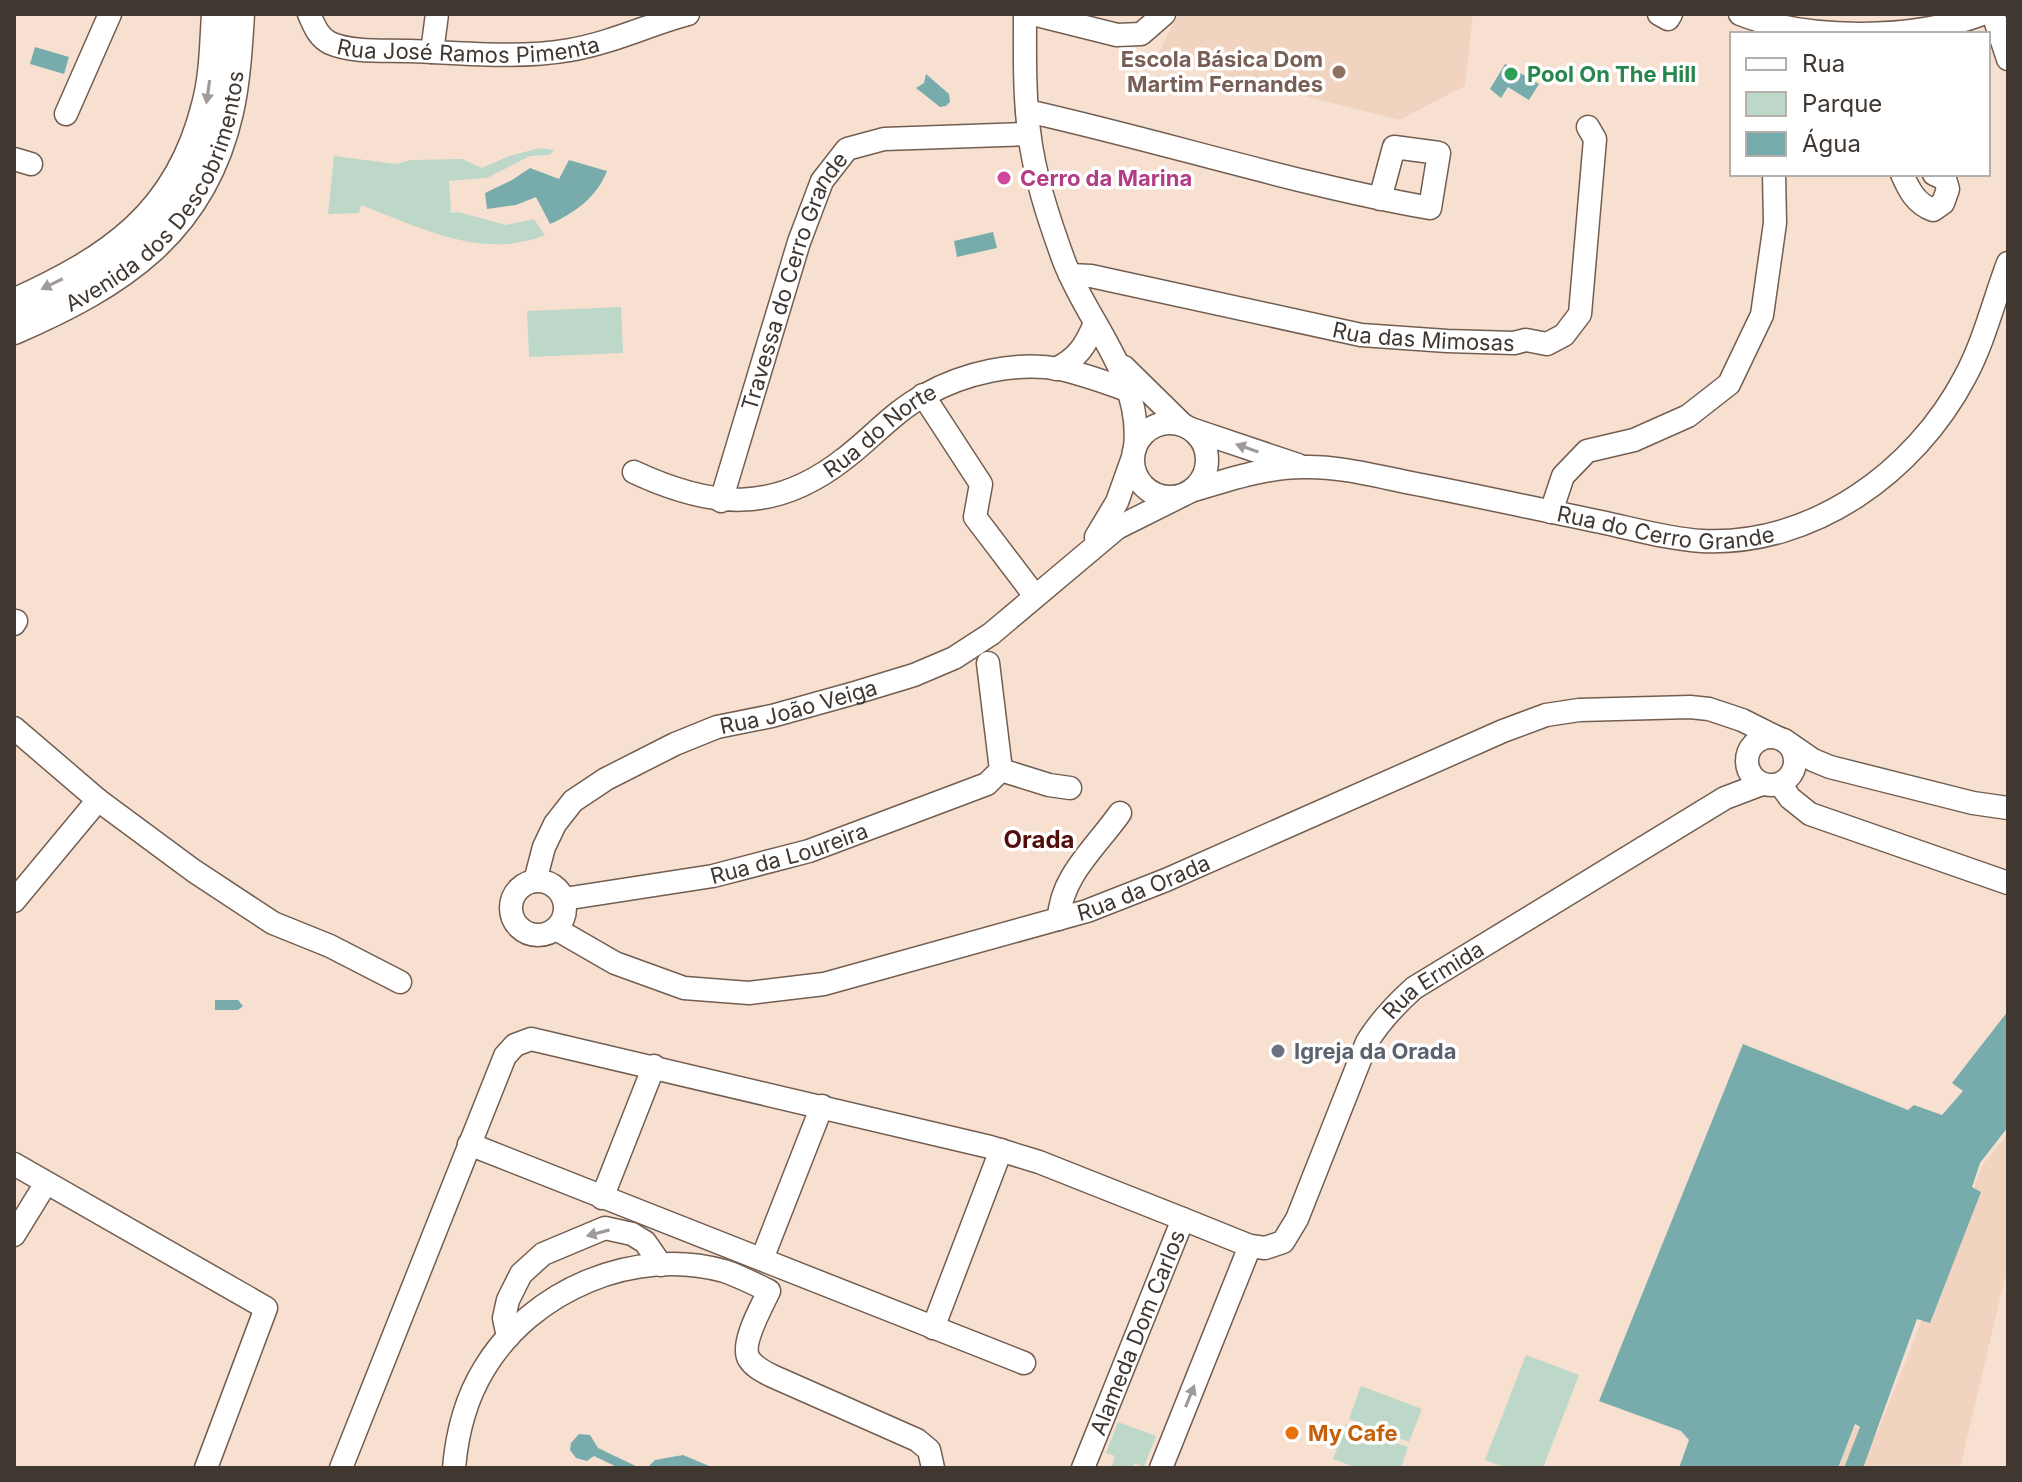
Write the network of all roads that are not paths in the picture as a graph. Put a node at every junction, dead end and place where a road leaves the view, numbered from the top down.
1 (110, 14) edge
2 (216, 14) edge
3 (240, 14) edge
4 (309, 14) edge
5 (437, 14) edge
6 (688, 14) edge
7 (1025, 14) edge
8 (1033, 14) edge
9 (1164, 14) edge
10 (1659, 14) edge
11 (1671, 14) edge
12 (1982, 14) edge
13 (1993, 14) edge
14 (658, 18) edge
15 (1747, 22) edge
16 (1832, 32) edge
17 (1880, 32) edge
18 (432, 52) junction
19 (2008, 59) edge
20 (1027, 111) junction
21 (66, 114) dead end
22 (1588, 127) dead end
23 (1029, 134) junction
24 (1774, 176) edge
25 (1938, 176) edge
26 (1906, 177) edge
27 (1380, 199) dead end
28 (2008, 263) edge
29 (1070, 275) junction
30 (1128, 286) junction
31 (14, 303) edge
32 (1092, 318) junction
33 (14, 330) edge
34 (1115, 356) junction
35 (1056, 369) junction
36 (1130, 391) junction
37 (923, 395) junction
38 (1187, 427) junction
39 (1134, 454) junction
40 (1303, 467) junction
41 (634, 472) dead end
42 (1186, 494) junction
43 (721, 501) junction
44 (1551, 512) junction
45 (1088, 550) junction
46 (1035, 596) junction
47 (988, 663) dead end
48 (1723, 715) junction
49 (14, 728) edge
50 (1780, 739) junction
51 (1748, 755) junction
52 (1830, 767) junction
53 (1001, 770) junction
54 (1778, 780) junction
55 (1070, 788) dead end
56 (1725, 798) junction
57 (98, 800) junction
58 (2008, 808) edge
59 (1120, 813) dead end
60 (535, 881) junction
61 (2008, 883) edge
62 (564, 899) junction
63 (14, 901) edge
64 (1059, 919) junction
65 (556, 929) junction
66 (400, 982) dead end
67 (654, 1066) junction
68 (822, 1106) junction
69 (469, 1144) junction
70 (1001, 1150) junction
71 (14, 1164) edge
72 (46, 1183) junction
73 (602, 1198) junction
74 (1183, 1219) junction
75 (14, 1235) edge
76 (1250, 1246) junction
77 (762, 1259) junction
78 (661, 1265) junction
79 (933, 1328) junction
80 (508, 1337) junction
81 (1024, 1363) dead end
82 (206, 1468) edge
83 (341, 1468) edge
84 (454, 1468) edge
85 (933, 1468) edge
86 (1083, 1468) edge
87 (1161, 1468) edge

1 - 21 street
2 -> 31 main road, Avenida dos Descobrimentos
3 - 33 main road, Avenida dos Descobrimentos
4 - 18 street, Rua José Ramos Pimenta
5 - 18 street
6 - 14 street, Rua José Ramos Pimenta
7 - 20 street
8 - 9 street
10 - 11 street
12 - 17 street
13 - 19 street
14 - 18 street, Rua José Ramos Pimenta
15 - 16 street
20 - 23 street
20 - 27 street
22 - 30 street, Rua das Mimosas
23 - 29 street
23 - 43 street, Travessa do Cerro Grande
24 - 44 street
25 - 26 street
28 - 44 street, Rua do Cerro Grande
29 - 30 street, Rua das Mimosas
29 - 32 street
30 - 32 street
32 - 34 street
32 - 35 street
34 - 36 street
34 - 38 street
35 - 36 street, Rua do Norte
35 - 37 street, Rua do Norte
36 - 39 street
37 - 43 street, Rua do Norte
37 - 46 street
38 - 39 street
40 -> 38 street
38 - 42 street
39 - 42 street
39 - 45 street
40 - 42 street, Rua do Cerro Grande
40 - 44 street, Rua do Cerro Grande
41 - 43 street, Rua do Norte
42 - 45 street, Rua do Cerro Grande
45 - 46 street, Rua João Veiga
46 - 60 street, Rua João Veiga
47 - 53 street
48 - 50 street, Rua da Orada
48 - 51 street
48 - 64 street, Rua da Orada
49 - 57 street
50 - 51 street
50 - 52 street, Rua da Orada
50 - 54 street
51 - 54 street
51 - 56 street
52 - 54 street
52 - 58 street
53 - 55 street
53 - 62 street, Rua da Loureira
54 - 56 street
54 - 61 street
56 - 76 street, Rua Ermida
57 - 63 street
57 - 66 street
59 - 64 street
60 - 62 street
60 - 65 street
62 - 65 street
64 - 65 street, Rua da Orada
67 - 68 street
67 - 69 street
67 - 73 street
68 - 70 street
68 - 77 street
69 - 73 street
69 - 83 street
70 - 74 street
70 - 79 street
71 - 72 street
72 - 75 street
72 - 82 street
73 - 77 street
74 - 76 street, Alameda Dom Carlos
74 - 86 street, Alameda Dom Carlos
87 -> 76 street
77 - 79 street
78 - 80 street
78 -> 80 street
78 - 85 street
79 - 81 street
80 - 84 street

